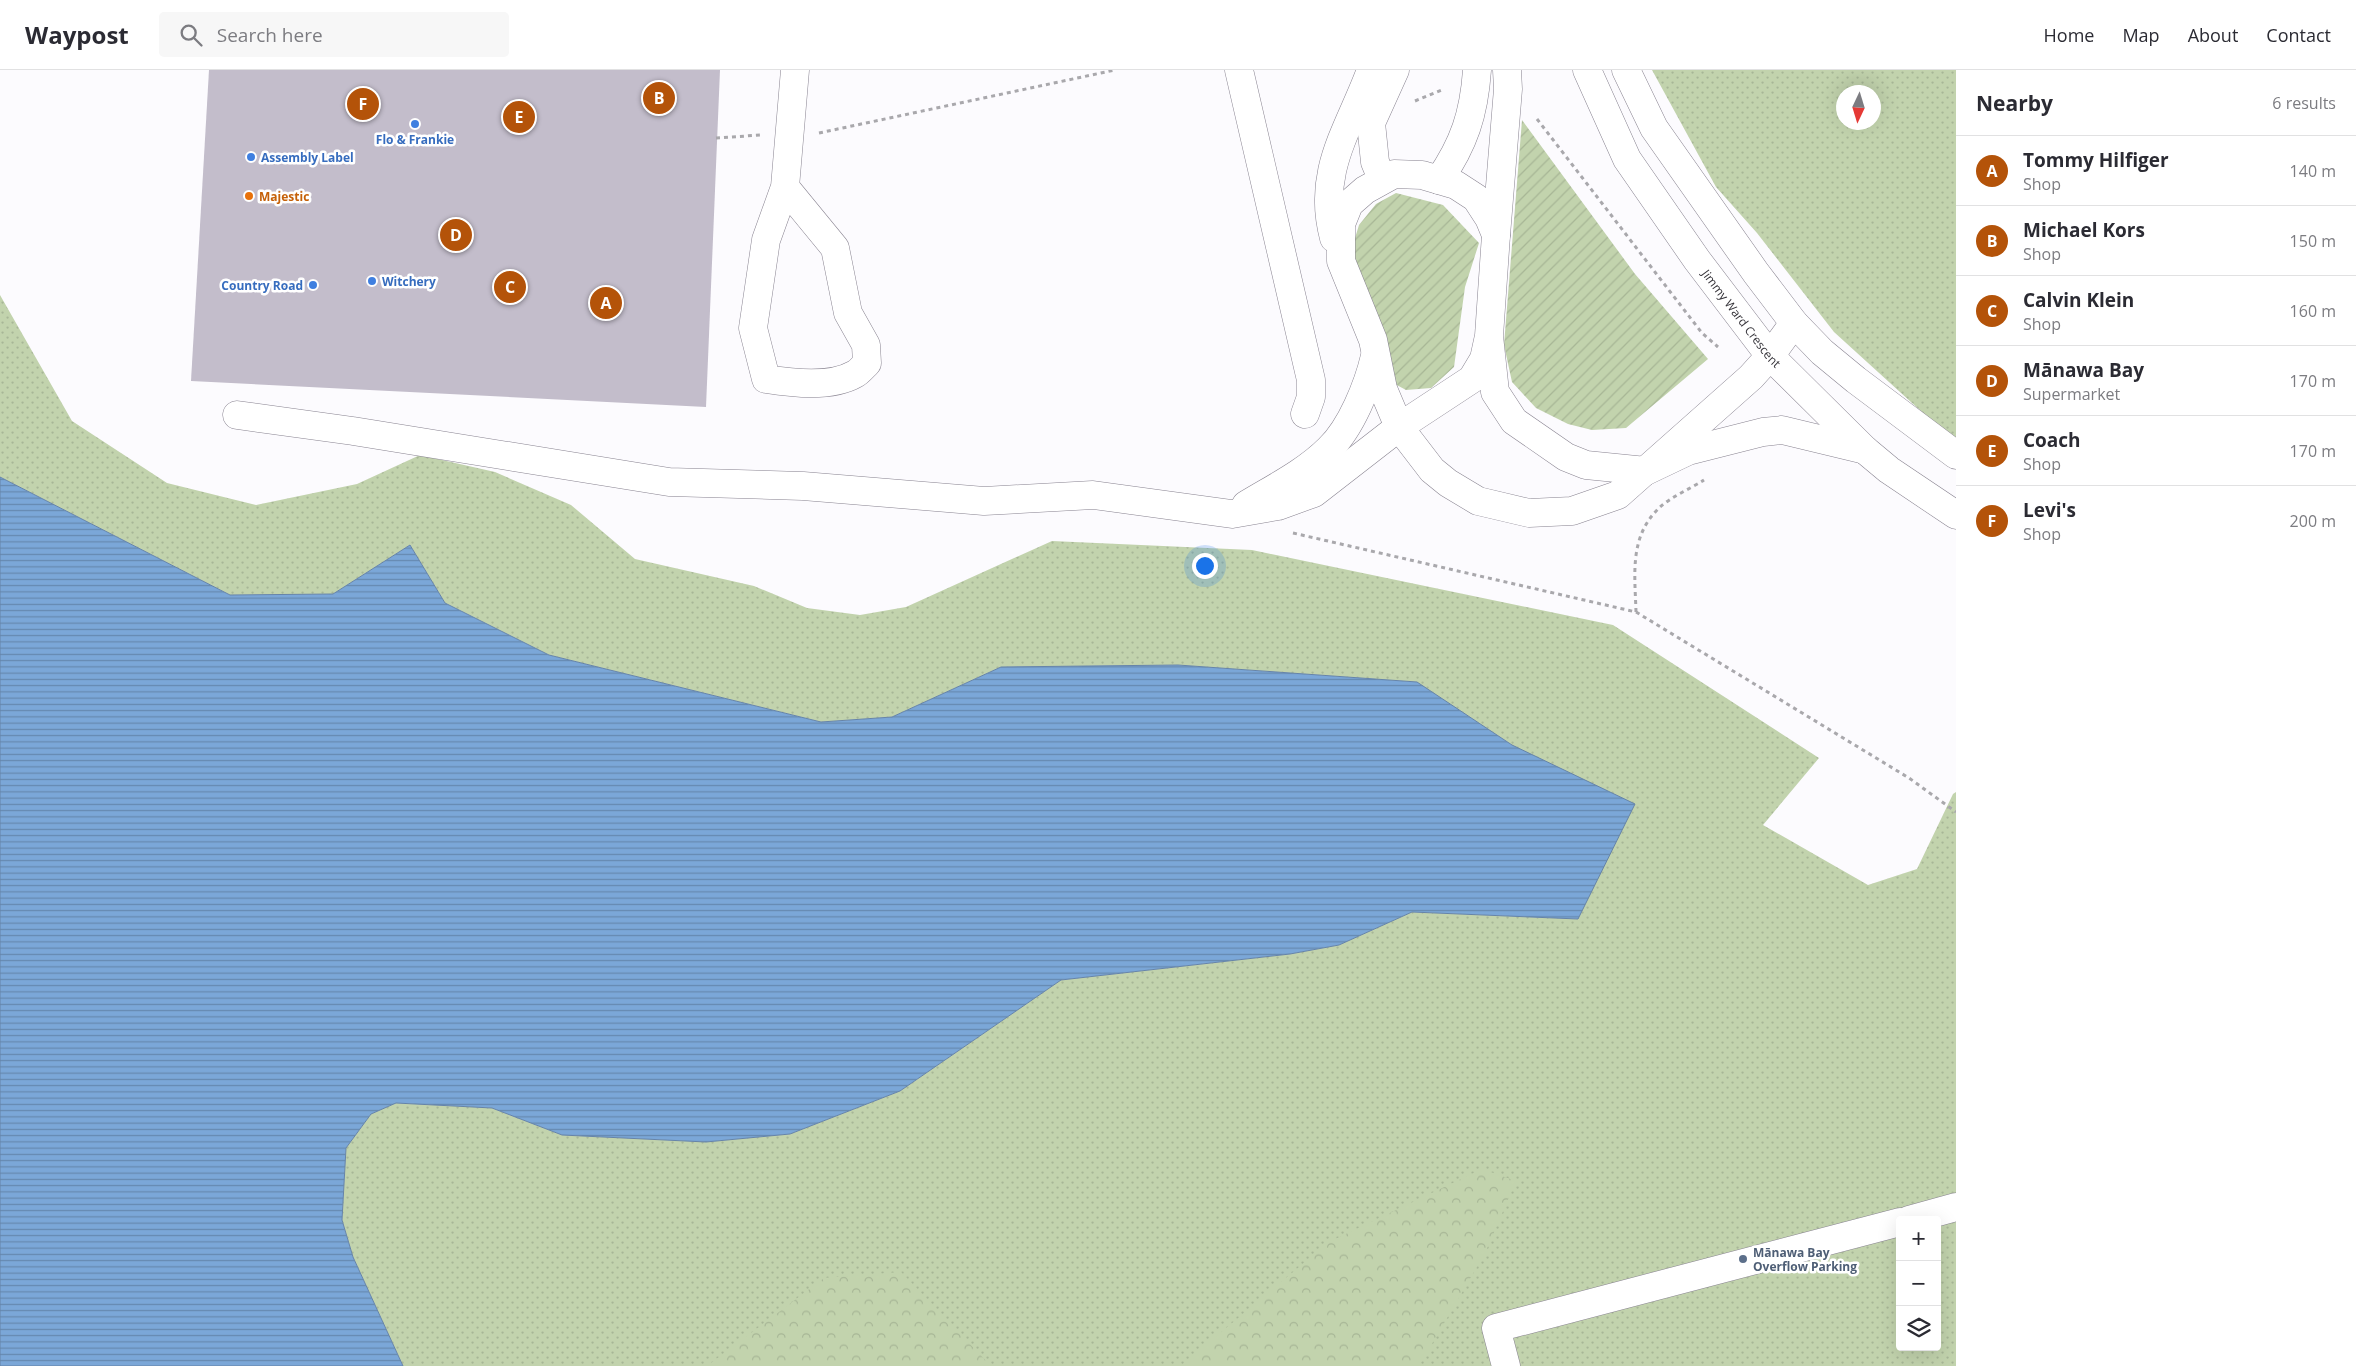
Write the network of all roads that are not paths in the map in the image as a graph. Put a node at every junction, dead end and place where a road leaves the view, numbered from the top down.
1 (795, 70) edge
2 (1239, 70) edge
3 (1371, 70) edge
4 (1587, 70) edge
5 (1626, 70) edge
6 (1476, 79) edge
7 (1507, 79) edge
8 (1390, 82) edge
9 (1382, 179) junction
10 (1439, 180) junction
11 (785, 187) junction
12 (1496, 235) junction
13 (1341, 261) junction
14 (1794, 323) junction
15 (1489, 336) junction
16 (1375, 356) junction
17 (1770, 356) junction
18 (1304, 414) dead end
19 (237, 415) dead end
20 (1399, 427) junction
21 (1865, 450) junction
22 (1956, 456) edge
23 (1646, 471) junction
24 (1232, 514) junction
25 (1956, 514) edge
26 (1956, 1208) edge
27 (1925, 1216) edge
28 (1896, 1223) edge
29 (1506, 1366) edge

1 - 11 street
2 - 18 street
3 - 13 street
4 - 17 street, Jimmy Ward Crescent
5 - 14 street
6 - 10 street
7 - 12 street
8 - 9 street
9 - 10 street
9 - 13 street
10 - 12 street
11 - 11 street
12 - 15 street
13 - 16 street
14 - 17 street
14 - 22 street
15 - 20 street
15 - 23 street
16 - 20 street
16 - 24 street
17 - 21 street, Jimmy Ward Crescent
17 - 23 street
19 - 24 street
20 - 23 street
20 - 24 street
21 - 23 street
21 - 25 street, Jimmy Ward Crescent
26 - 27 street
28 - 29 street

